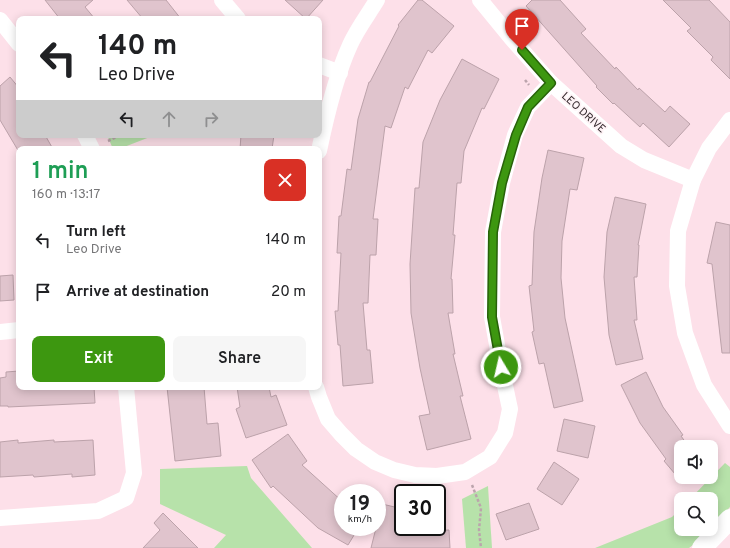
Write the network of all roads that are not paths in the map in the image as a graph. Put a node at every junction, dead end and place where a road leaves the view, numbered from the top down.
1 (222, 0) edge
2 (377, 0) edge
3 (480, 0) edge
4 (235, 16) edge
5 (0, 20) edge
6 (16, 40) edge
7 (322, 66) edge
8 (340, 73) junction
9 (551, 83) junction
10 (730, 120) edge
11 (322, 138) edge
12 (693, 180) junction
13 (16, 330) edge
14 (0, 332) edge
15 (126, 390) edge
16 (317, 390) edge
17 (730, 426) edge
18 (0, 518) edge
19 (730, 519) edge
20 (730, 539) edge
21 (702, 548) edge
22 (717, 548) edge

1 - 4 street
2 - 8 street
3 - 9 street, LEO DRIVE
5 - 6 street
7 - 8 street
8 - 11 street
9 - 12 street, LEO DRIVE
9 - 16 street
10 - 12 street
12 - 17 street
13 - 14 street
15 - 18 street
19 - 21 street
20 - 22 street

